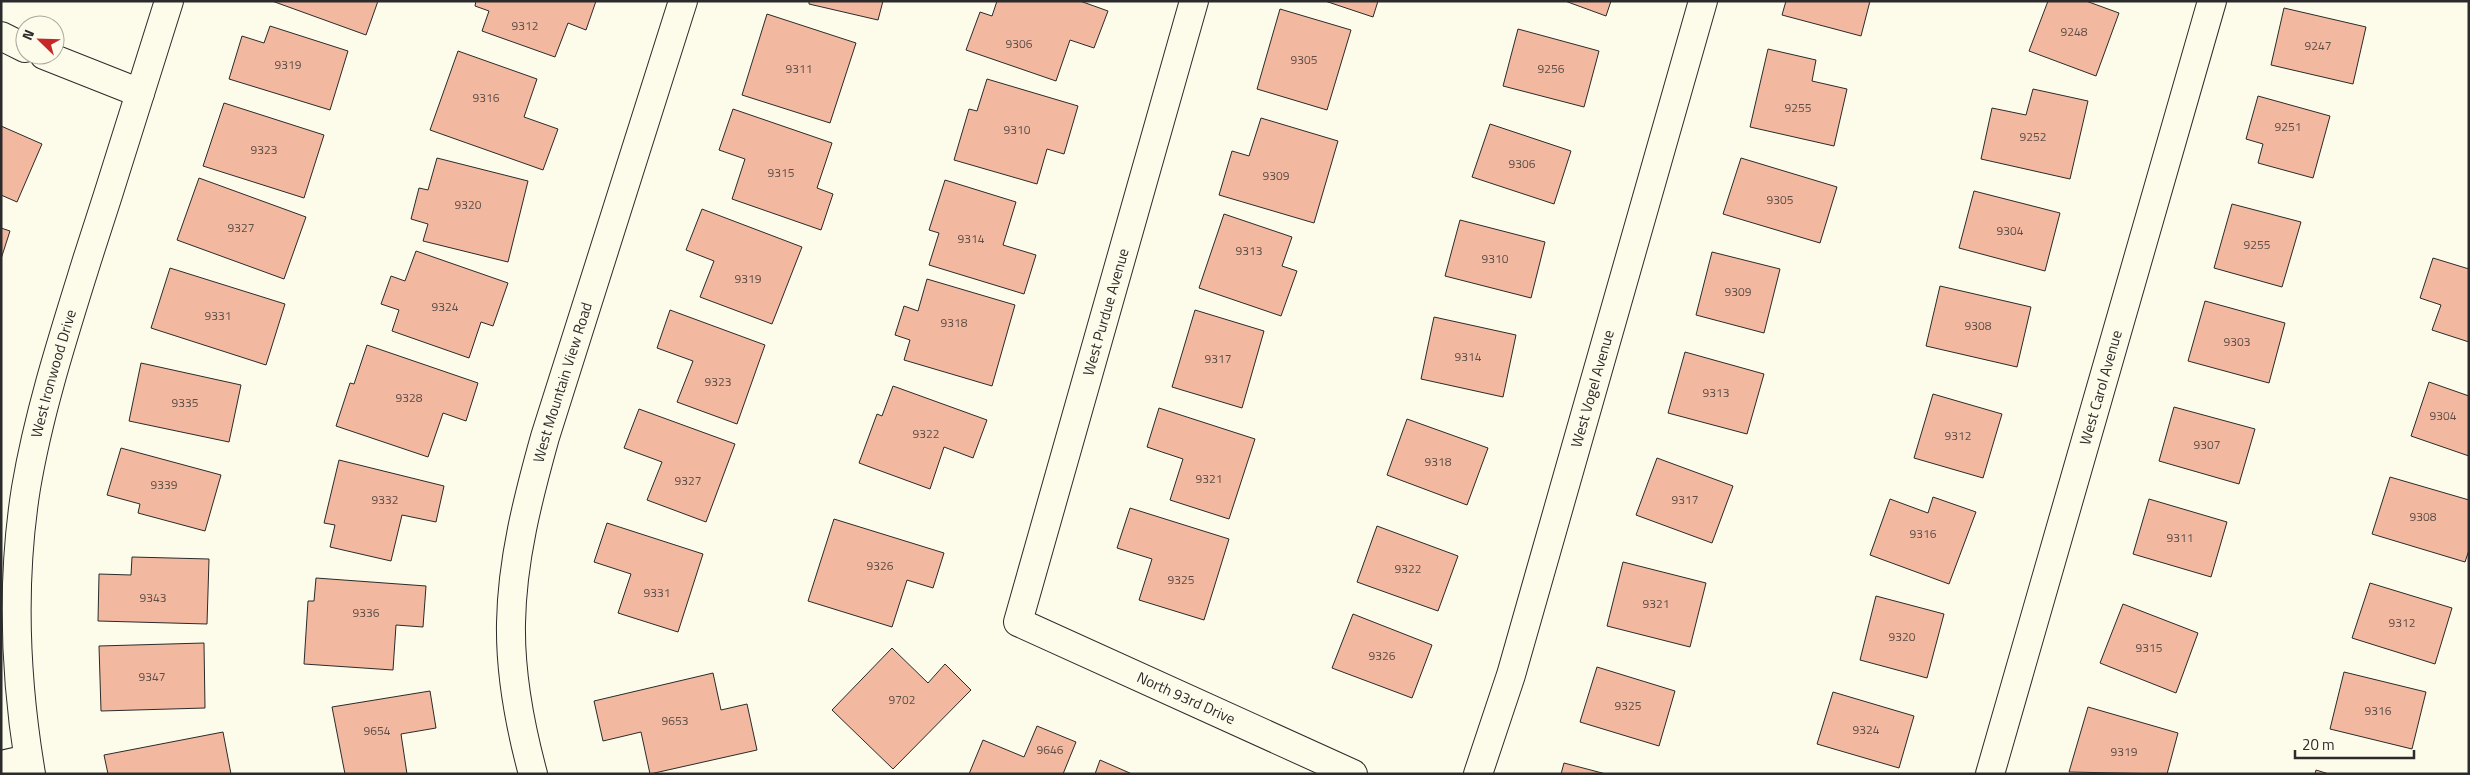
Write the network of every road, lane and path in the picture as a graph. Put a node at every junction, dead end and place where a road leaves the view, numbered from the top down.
1 (169, 1) edge
2 (683, 1) edge
3 (1194, 1) edge
4 (1703, 1) edge
5 (2212, 1) edge
6 (1, 36) edge
7 (15, 43) edge
8 (65, 63) edge
9 (140, 93) junction
10 (1018, 622) joint
11 (1, 765) edge
12 (29, 767) edge
13 (533, 774) edge
14 (1353, 774) edge
15 (1478, 774) edge
16 (1990, 774) edge

1 - 9 street, West Ironwood Drive
2 - 13 street, West Mountain View Road
3 - 10 street, West Purdue Avenue
4 - 15 street, West Vogel Avenue
5 - 16 street, West Carol Avenue
6 - 7 street
8 - 9 street
9 - 12 street, West Ironwood Drive
10 - 14 street, North 93rd Drive
11 - 12 street

